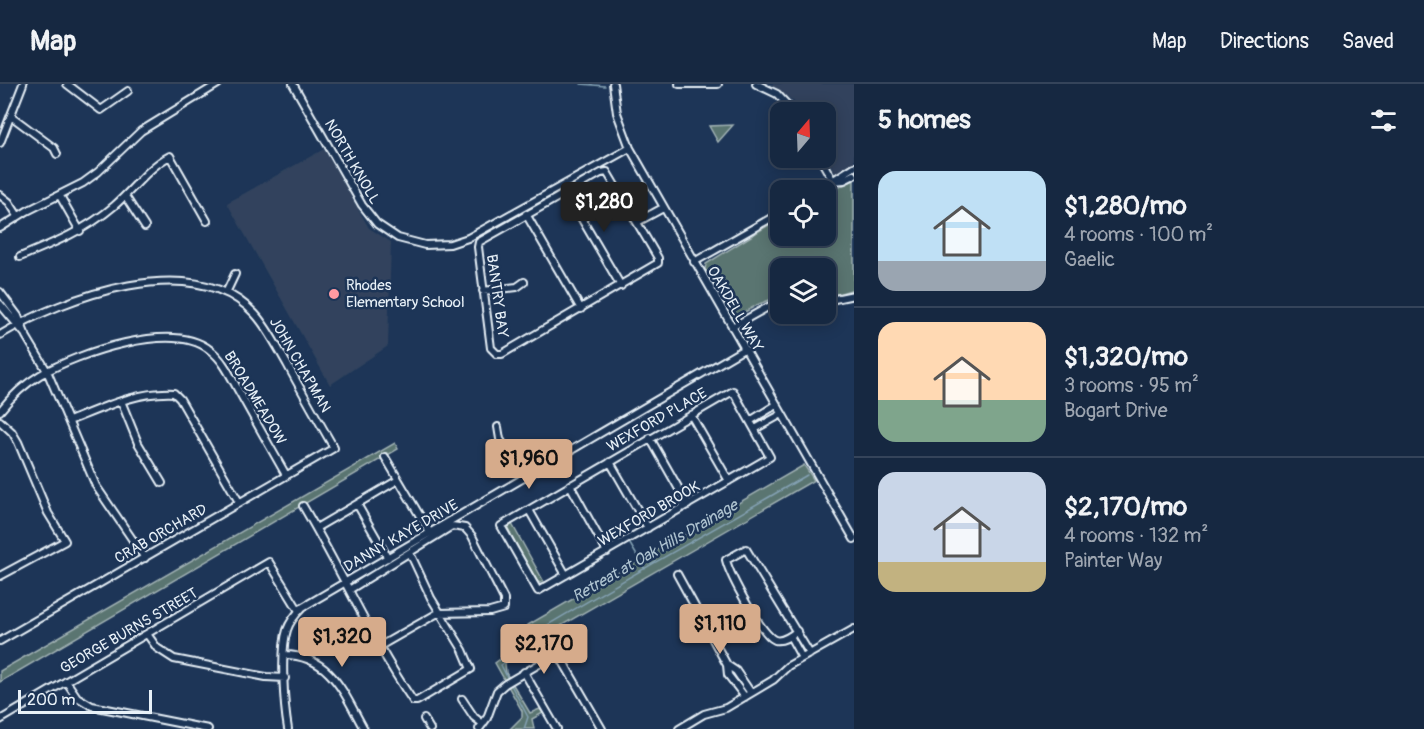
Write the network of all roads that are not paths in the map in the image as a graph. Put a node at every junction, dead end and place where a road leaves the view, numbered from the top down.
1 (23, 84) edge
2 (68, 84) edge
3 (218, 84) edge
4 (293, 84) edge
5 (613, 84) edge
6 (679, 84) edge
7 (717, 84) edge
8 (756, 84) edge
9 (128, 91) dead end
10 (785, 102) edge
11 (11, 116) junction
12 (0, 143) edge
13 (630, 148) junction
14 (57, 154) dead end
15 (854, 167) edge
16 (854, 175) edge
17 (834, 180) edge
18 (836, 181) edge
19 (566, 192) junction
20 (0, 195) edge
21 (60, 196) junction
22 (125, 196) junction
23 (663, 208) junction
24 (526, 214) junction
25 (18, 216) junction
26 (770, 219) edge
27 (207, 221) dead end
28 (637, 222) junction
29 (145, 227) dead end
30 (0, 228) edge
31 (80, 231) junction
32 (20, 257) dead end
33 (694, 262) junction
34 (236, 274) dead end
35 (524, 282) dead end
36 (621, 286) junction
37 (483, 291) junction
38 (0, 292) edge
39 (226, 293) junction
40 (854, 295) edge
41 (836, 299) edge
42 (0, 304) edge
43 (770, 306) edge
44 (581, 309) junction
45 (19, 324) junction
46 (732, 327) junction
47 (0, 335) edge
48 (744, 349) junction
49 (47, 371) junction
50 (121, 401) junction
51 (776, 405) junction
52 (0, 411) edge
53 (761, 414) junction
54 (782, 414) junction
55 (691, 415) junction
56 (0, 421) edge
57 (69, 421) junction
58 (750, 421) junction
59 (766, 423) junction
60 (498, 427) dead end
61 (755, 429) junction
62 (650, 438) junction
63 (334, 448) joint
64 (385, 457) dead end
65 (610, 462) junction
66 (286, 475) junction
67 (524, 478) junction
68 (399, 480) junction
69 (729, 481) junction
70 (162, 483) dead end
71 (570, 485) junction
72 (239, 502) junction
73 (357, 504) junction
74 (688, 505) junction
75 (303, 506) dead end
76 (530, 510) junction
77 (316, 528) junction
78 (648, 528) junction
79 (430, 533) junction
80 (854, 539) edge
81 (408, 551) junction
82 (607, 552) junction
83 (145, 558) junction
84 (388, 558) junction
85 (677, 574) dead end
86 (566, 575) junction
87 (0, 576) edge
88 (346, 582) junction
89 (349, 590) junction
90 (538, 591) joint
91 (298, 611) junction
92 (441, 613) junction
93 (854, 629) edge
94 (797, 632) junction
95 (147, 634) junction
96 (790, 636) junction
97 (0, 641) edge
98 (804, 644) junction
99 (380, 646) junction
100 (796, 648) junction
101 (810, 654) junction
102 (284, 655) junction
103 (802, 658) junction
104 (727, 664) junction
105 (524, 672) junction
106 (285, 678) junction
107 (66, 681) junction
108 (751, 693) junction
109 (745, 697) junction
110 (462, 699) dead end
111 (424, 719) dead end
112 (0, 720) edge
113 (481, 726) edge
114 (208, 729) edge
115 (288, 729) edge
116 (364, 729) edge
117 (430, 729) edge
118 (557, 729) edge
119 (602, 729) edge
120 (679, 729) edge

1 - 11 street
2 - 9 street
3 - 21 street
4 - 13 street, NORTH KNOLL
5 - 13 street, OAKDELL WAY
6 - 7 street
8 - 10 street
11 - 12 street
11 - 14 street
13 - 23 street, OAKDELL WAY
15 - 17 street
16 - 18 street
19 - 24 street, BANTRY BAY
19 - 28 street, BANTRY BAY
19 - 36 street
20 - 25 street
21 - 25 street
21 - 31 street
22 - 27 street
22 - 29 street
22 - 31 street
23 - 28 street
23 - 33 street, OAKDELL WAY
24 - 37 street, BANTRY BAY
24 - 44 street
25 - 30 street
26 - 33 street
28 - 36 street
31 - 32 street
33 - 46 street, OAKDELL WAY
34 - 39 street
35 - 37 street
36 - 44 street
37 - 44 street, BANTRY BAY
38 - 45 street
39 - 45 street, JOHN CHAPMAN
39 - 63 street, JOHN CHAPMAN
40 - 41 street
42 - 45 street
43 - 46 street
45 - 47 street, JOHN CHAPMAN
45 - 49 street
46 - 48 street, OAKDELL WAY
48 - 51 street, OAKDELL WAY
48 - 67 street, DANNY KAYE DRIVE
49 - 52 street, BROADMEADOW
49 - 57 street
49 - 66 street, BROADMEADOW
50 - 57 street
50 - 70 street
50 - 72 street
51 - 53 street
51 - 54 street, OAKDELL WAY
53 - 58 street
53 - 59 street
54 - 59 street
54 - 80 street, OAKDELL WAY
55 - 58 street, WEXFORD PLACE
55 - 62 street, WEXFORD PLACE
55 - 69 street
56 - 87 street
57 - 83 street
58 - 61 street
59 - 61 street
60 - 67 street
61 - 69 street, WEXFORD BROOK
62 - 65 street, WEXFORD PLACE
62 - 74 street
63 - 66 street, CRAB ORCHARD
64 - 68 street
65 - 71 street, WEXFORD PLACE
65 - 78 street
66 - 72 street, CRAB ORCHARD
67 - 79 street, DANNY KAYE DRIVE
68 - 73 street
68 - 79 street
69 - 74 street, WEXFORD BROOK
71 - 76 street, WEXFORD PLACE
71 - 82 street
72 - 83 street, CRAB ORCHARD
73 - 77 street
73 - 84 street
74 - 78 street, WEXFORD BROOK
75 - 77 street
76 - 86 street
76 - 90 street, WEXFORD PLACE
77 - 88 street
78 - 82 street, WEXFORD BROOK
79 - 81 street, DANNY KAYE DRIVE
81 - 84 street, DANNY KAYE DRIVE
81 - 89 street
81 - 92 street
81 - 92 street
82 - 86 street, WEXFORD BROOK
83 - 97 street, CRAB ORCHARD
84 - 88 street, DANNY KAYE DRIVE
85 - 104 street
86 - 90 street, WEXFORD BROOK
88 - 89 street
88 - 91 street, DANNY KAYE DRIVE
89 - 99 street
91 - 95 street, GEORGE BURNS STREET
91 - 102 street
92 - 99 street
92 - 99 street
93 - 101 street
94 - 96 street
94 - 96 street
94 - 98 street
95 - 106 street
95 - 107 street, GEORGE BURNS STREET
96 - 100 street
98 - 100 street
98 - 101 street
100 - 103 street
101 - 103 street
102 - 106 street
102 - 116 street
103 - 108 street
104 - 108 street
104 - 109 street
105 - 113 street
105 - 118 street
105 - 119 street
106 - 115 street
107 - 112 street, GEORGE BURNS STREET
107 - 114 street
108 - 109 street
109 - 120 street
110 - 113 street
111 - 117 street

